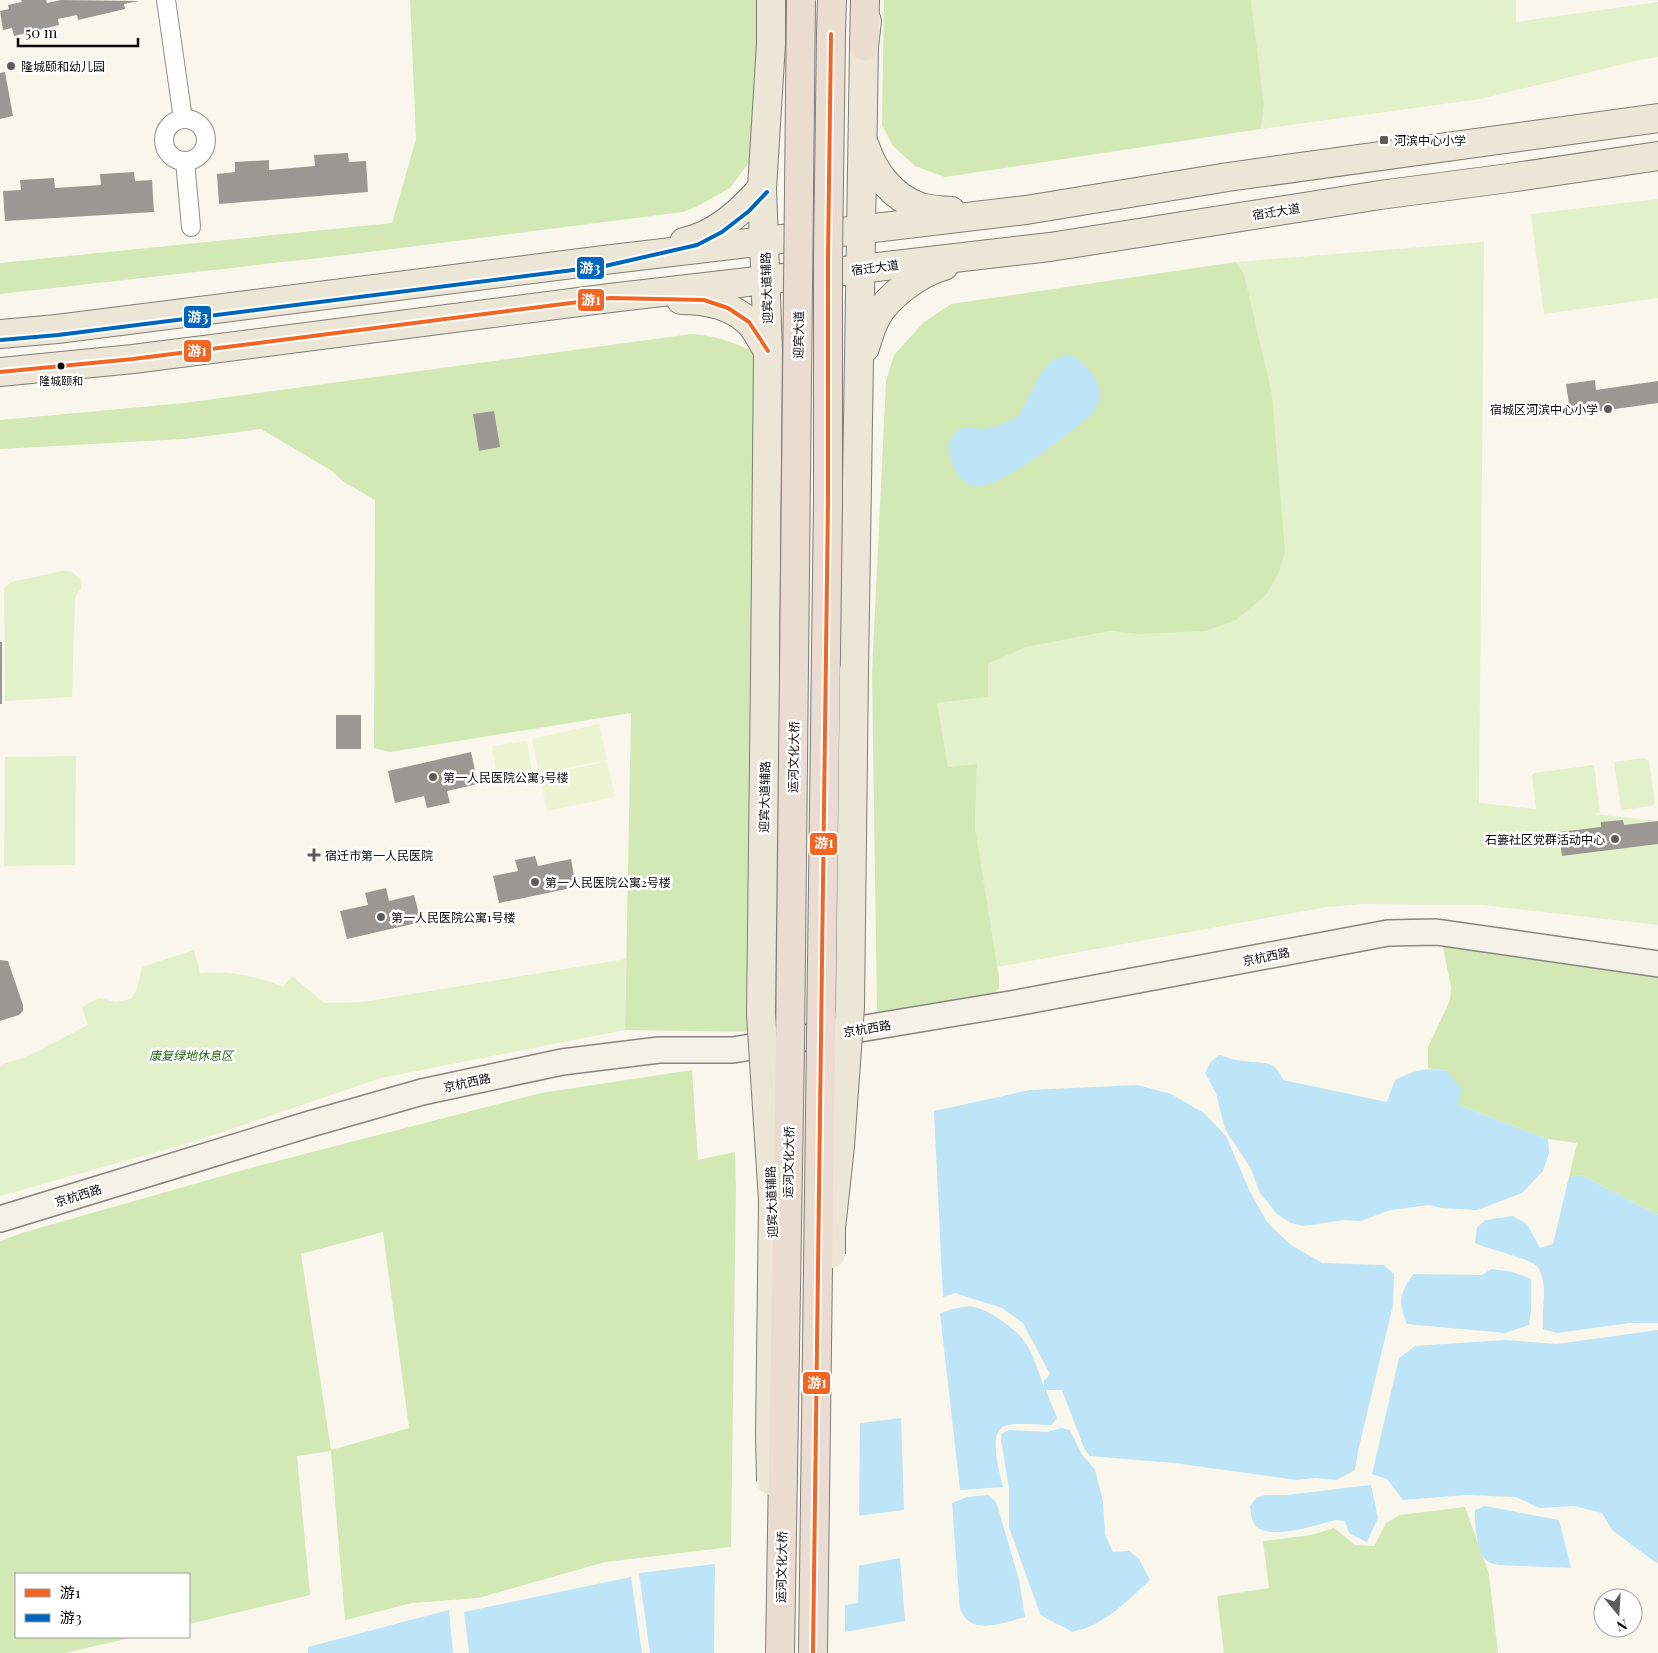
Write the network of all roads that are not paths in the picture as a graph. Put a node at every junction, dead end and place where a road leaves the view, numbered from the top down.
1 (166, 0) edge
2 (771, 0) edge
3 (802, 0) edge
4 (832, 0) edge
5 (865, 0) edge
6 (869, 0) edge
7 (864, 46) junction
8 (1658, 118) edge
9 (183, 119) junction
10 (863, 140) junction
11 (1658, 156) edge
12 (185, 161) junction
13 (762, 188) junction
14 (995, 214) junction
15 (191, 227) dead end
16 (861, 230) junction
17 (764, 241) junction
18 (988, 254) junction
19 (604, 260) junction
20 (860, 269) junction
21 (766, 280) junction
22 (610, 298) junction
23 (0, 334) edge
24 (768, 351) junction
25 (859, 368) junction
26 (0, 372) edge
27 (794, 671) joint
28 (1658, 964) edge
29 (0, 1219) edge
30 (814, 1587) junction
31 (780, 1594) junction
32 (780, 1653) edge
33 (813, 1653) edge

1 - 9 street
2 - 13 main road, 迎宾大道辅路
3 - 27 highway, 迎宾大道, bridge
4 - 30 highway, bridge
5 - 7 highway
6 - 7 main road
7 - 10 main road
8 - 14 main road
9 - 12 street
9 - 12 street
10 - 14 main road
10 - 16 main road
11 - 18 main road, 宿迁大道
12 - 15 street
13 - 17 main road, 迎宾大道辅路
13 - 19 main road
14 - 16 main road
16 - 17 main road
16 - 20 main road
17 - 19 main road
17 - 21 main road, 迎宾大道辅路
18 - 20 main road, 宿迁大道
18 - 25 main road
19 - 23 main road
20 - 21 main road, 宿迁大道
20 - 25 main road
21 - 22 main road, 宿迁大道
21 - 24 main road, 迎宾大道辅路
22 - 24 main road
22 - 26 main road, 宿迁大道
24 - 31 main road, 迎宾大道辅路, bridge
25 - 30 main road, bridge
27 - 31 highway, 运河文化大桥, bridge
28 - 29 main road, 京杭西路
30 - 33 highway, bridge
31 - 32 highway, 运河文化大桥, bridge

